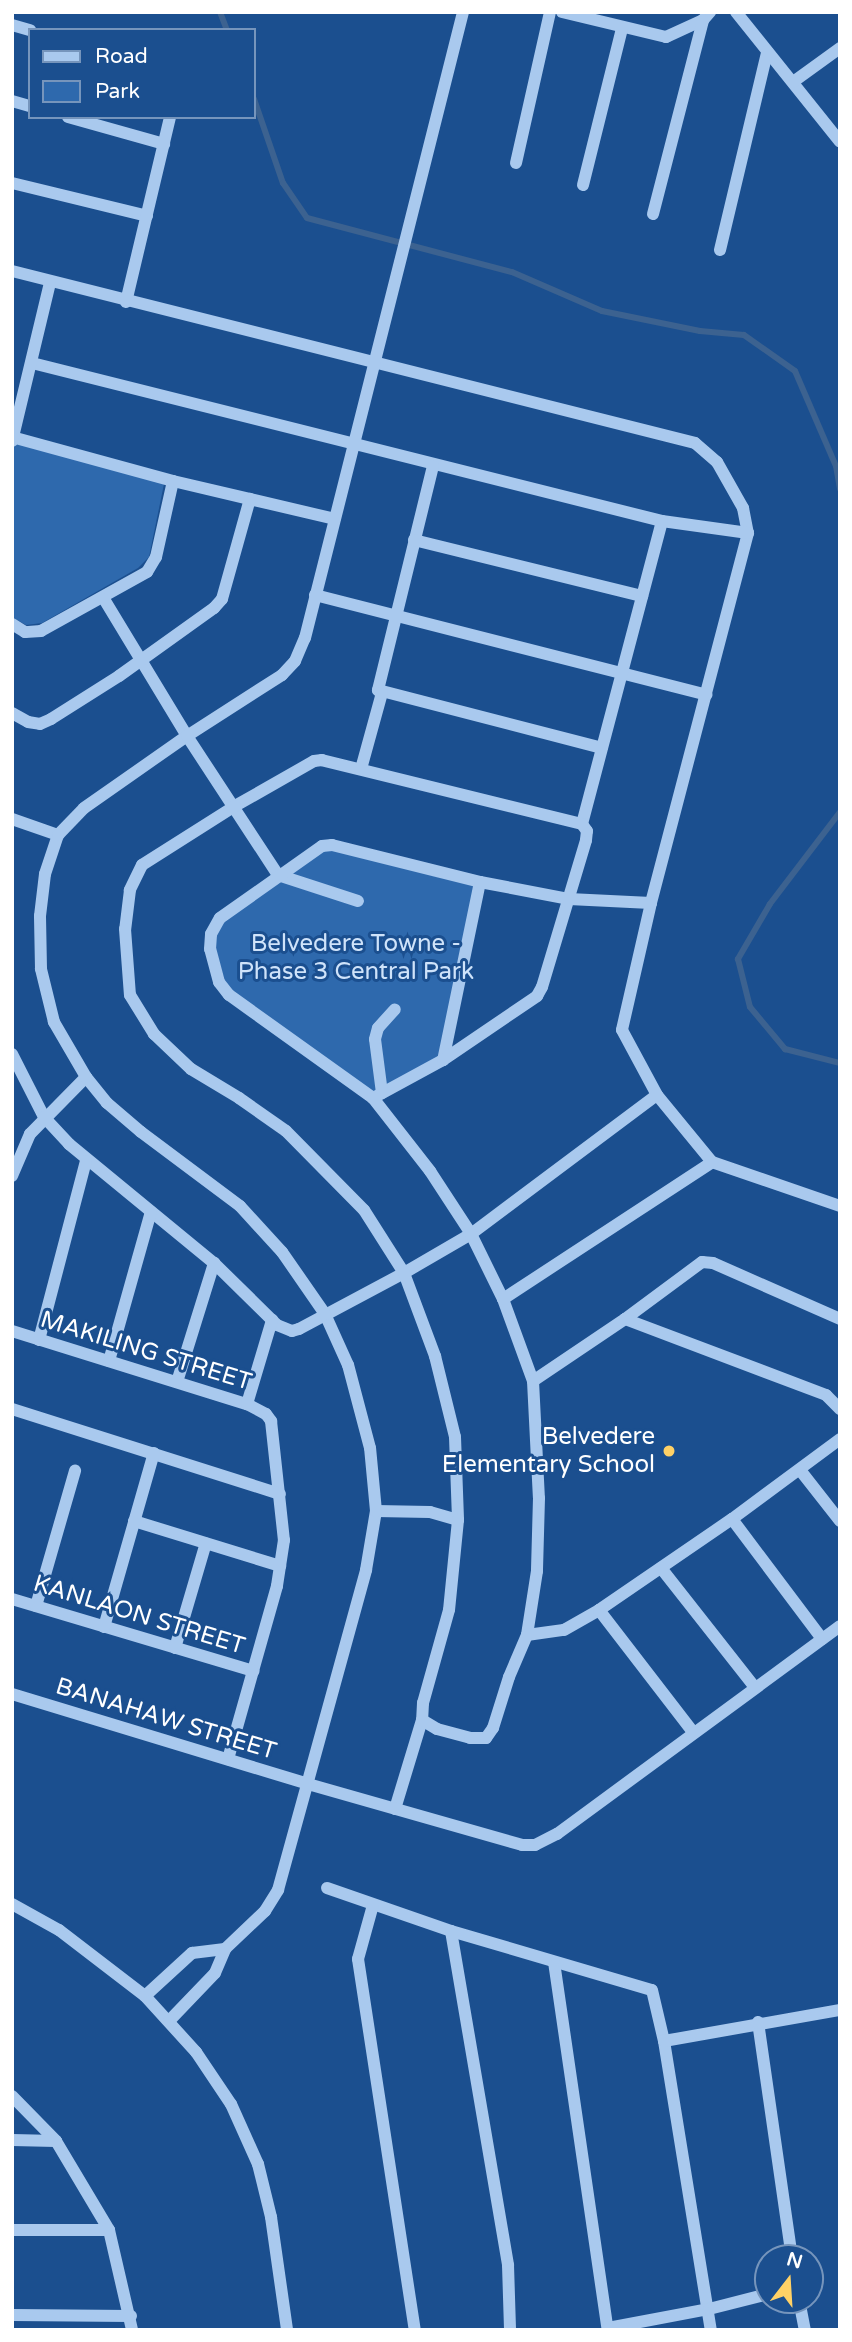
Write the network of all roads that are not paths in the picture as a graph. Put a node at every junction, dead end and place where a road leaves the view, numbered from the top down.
1 (463, 12) edge
2 (550, 12) edge
3 (562, 12) edge
4 (736, 12) edge
5 (706, 16) edge
6 (622, 28) junction
7 (840, 48) edge
8 (767, 52) junction
9 (793, 82) junction
10 (75, 119) edge
11 (170, 119) edge
12 (840, 142) edge
13 (164, 144) junction
14 (516, 163) dead end
15 (12, 183) edge
16 (583, 185) dead end
17 (653, 214) dead end
18 (148, 216) junction
19 (720, 250) dead end
20 (12, 271) edge
21 (50, 283) junction
22 (126, 302) junction
23 (32, 363) junction
24 (373, 363) junction
25 (13, 438) edge
26 (353, 446) junction
27 (433, 466) junction
28 (173, 481) junction
29 (250, 499) junction
30 (335, 519) junction
31 (662, 521) junction
32 (748, 533) junction
33 (414, 540) junction
34 (315, 595) junction
35 (642, 596) junction
36 (103, 599) junction
37 (396, 615) junction
38 (12, 624) edge
39 (141, 660) junction
40 (621, 673) junction
41 (383, 693) junction
42 (706, 695) junction
43 (12, 713) edge
44 (187, 736) junction
45 (602, 748) junction
46 (361, 769) junction
47 (235, 806) junction
48 (12, 819) edge
49 (582, 824) junction
50 (58, 835) junction
51 (278, 875) junction
52 (480, 882) junction
53 (569, 899) junction
54 (358, 901) dead end
55 (651, 903) junction
56 (395, 1009) dead end
57 (12, 1054) edge
58 (443, 1060) junction
59 (86, 1077) junction
60 (657, 1095) junction
61 (378, 1096) junction
62 (44, 1116) junction
63 (86, 1161) junction
64 (712, 1162) junction
65 (12, 1176) edge
66 (840, 1206) edge
67 (151, 1212) junction
68 (471, 1234) junction
69 (214, 1263) junction
70 (404, 1273) junction
71 (503, 1299) junction
72 (325, 1314) junction
73 (625, 1319) junction
74 (840, 1319) edge
75 (272, 1320) junction
76 (12, 1331) edge
77 (39, 1339) junction
78 (109, 1361) junction
79 (533, 1381) junction
80 (177, 1382) junction
81 (247, 1404) junction
82 (12, 1409) edge
83 (840, 1409) edge
84 (840, 1439) edge
85 (154, 1453) junction
86 (800, 1470) junction
87 (75, 1471) dead end
88 (280, 1494) junction
89 (376, 1511) junction
90 (732, 1518) junction
91 (458, 1520) junction
92 (134, 1521) junction
93 (840, 1521) edge
94 (206, 1544) junction
95 (280, 1566) junction
96 (661, 1567) junction
97 (12, 1599) edge
98 (36, 1606) junction
99 (599, 1610) junction
100 (840, 1626) edge
101 (104, 1627) junction
102 (527, 1634) junction
103 (822, 1639) junction
104 (175, 1648) junction
105 (253, 1671) junction
106 (754, 1686) junction
107 (12, 1694) edge
108 (422, 1720) junction
109 (693, 1732) junction
110 (228, 1759) junction
111 (308, 1784) junction
112 (395, 1809) junction
113 (327, 1888) dead end
114 (12, 1904) edge
115 (373, 1905) junction
116 (451, 1931) junction
117 (225, 1949) junction
118 (554, 1962) junction
119 (145, 1996) junction
120 (840, 2010) edge
121 (169, 2021) junction
122 (758, 2022) junction
123 (664, 2041) junction
124 (12, 2096) edge
125 (12, 2140) edge
126 (56, 2141) junction
127 (12, 2230) edge
128 (109, 2230) junction
129 (790, 2244) edge
130 (754, 2298) edge
131 (709, 2309) junction
132 (12, 2315) edge
133 (131, 2316) junction
134 (608, 2329) edge
135 (132, 2330) edge
136 (287, 2330) edge
137 (415, 2330) edge
138 (510, 2330) edge
139 (711, 2330) edge

1 - 24 street
2 - 14 street
3 - 6 street
4 - 8 street
5 - 6 street
5 - 17 street
6 - 16 street
7 - 9 street
8 - 9 street
8 - 19 street
9 - 12 street
10 - 13 street
11 - 13 street
13 - 18 street
15 - 18 street
18 - 22 street
20 - 21 street
21 - 22 street
21 - 23 street
22 - 24 street
23 - 25 street
23 - 26 street
24 - 26 street
24 - 32 street
25 - 28 street
26 - 27 street
26 - 30 street
27 - 31 street
27 - 33 street
28 - 29 street
28 - 36 street
29 - 30 street
29 - 39 street
30 - 34 street
31 - 32 street
31 - 35 street
32 - 42 street
33 - 35 street
33 - 37 street
34 - 37 street
34 - 44 street
35 - 40 street
36 - 38 street
36 - 39 street
37 - 40 street
37 - 41 street
39 - 43 street
39 - 44 street
40 - 42 street
40 - 45 street
41 - 45 street
41 - 46 street
42 - 55 street
44 - 47 street
44 - 50 street
45 - 49 street
46 - 47 street
46 - 49 street
47 - 51 street
47 - 70 street
48 - 50 street
49 - 53 street
50 - 59 street
51 - 52 street
51 - 54 street
51 - 61 street
52 - 53 street
52 - 58 street
53 - 55 street
53 - 58 street
55 - 60 street
56 - 61 street
57 - 62 street
58 - 61 street
59 - 62 street
59 - 72 street
60 - 64 street
60 - 68 street
61 - 68 street
62 - 63 street
62 - 65 street
63 - 67 street
63 - 77 street
64 - 66 street
64 - 71 street
67 - 69 street
67 - 78 street
68 - 70 street
68 - 71 street
69 - 75 street
69 - 80 street
70 - 72 street
70 - 91 street
71 - 79 street
72 - 75 street
72 - 89 street
73 - 74 street
73 - 79 street
73 - 83 street
75 - 81 street
76 - 77 street, MAKILING STREET
77 - 78 street, MAKILING STREET
78 - 80 street, MAKILING STREET
79 - 102 street
80 - 81 street, MAKILING STREET
81 - 88 street, MAKILING STREET
82 - 85 street
84 - 86 street
85 - 88 street
85 - 92 street
86 - 90 street
86 - 93 street
87 - 98 street
88 - 95 street
89 - 91 street
89 - 111 street
90 - 96 street
90 - 103 street
91 - 108 street
92 - 94 street
92 - 101 street
94 - 95 street
94 - 104 street
95 - 105 street
96 - 99 street
96 - 106 street
97 - 98 street, KANLAON STREET
98 - 101 street, KANLAON STREET
99 - 102 street
99 - 109 street
100 - 103 street
101 - 104 street, KANLAON STREET
102 - 108 street
103 - 106 street
104 - 105 street, KANLAON STREET
105 - 110 street
106 - 109 street
107 - 110 street, BANAHAW STREET
108 - 112 street
109 - 112 street, BANAHAW STREET
110 - 111 street, BANAHAW STREET
111 - 112 street, BANAHAW STREET
111 - 117 street
113 - 115 street
114 - 119 street
115 - 116 street
115 - 137 street
116 - 118 street
116 - 138 street
117 - 119 street
117 - 121 street
118 - 123 street
118 - 134 street
119 - 121 street
120 - 122 street
121 - 136 street
122 - 123 street
122 - 129 street
123 - 131 street
124 - 126 street
125 - 126 street
126 - 128 street
127 - 128 street
128 - 133 street
130 - 131 street
131 - 134 street
131 - 139 street
132 - 133 street
133 - 135 street

